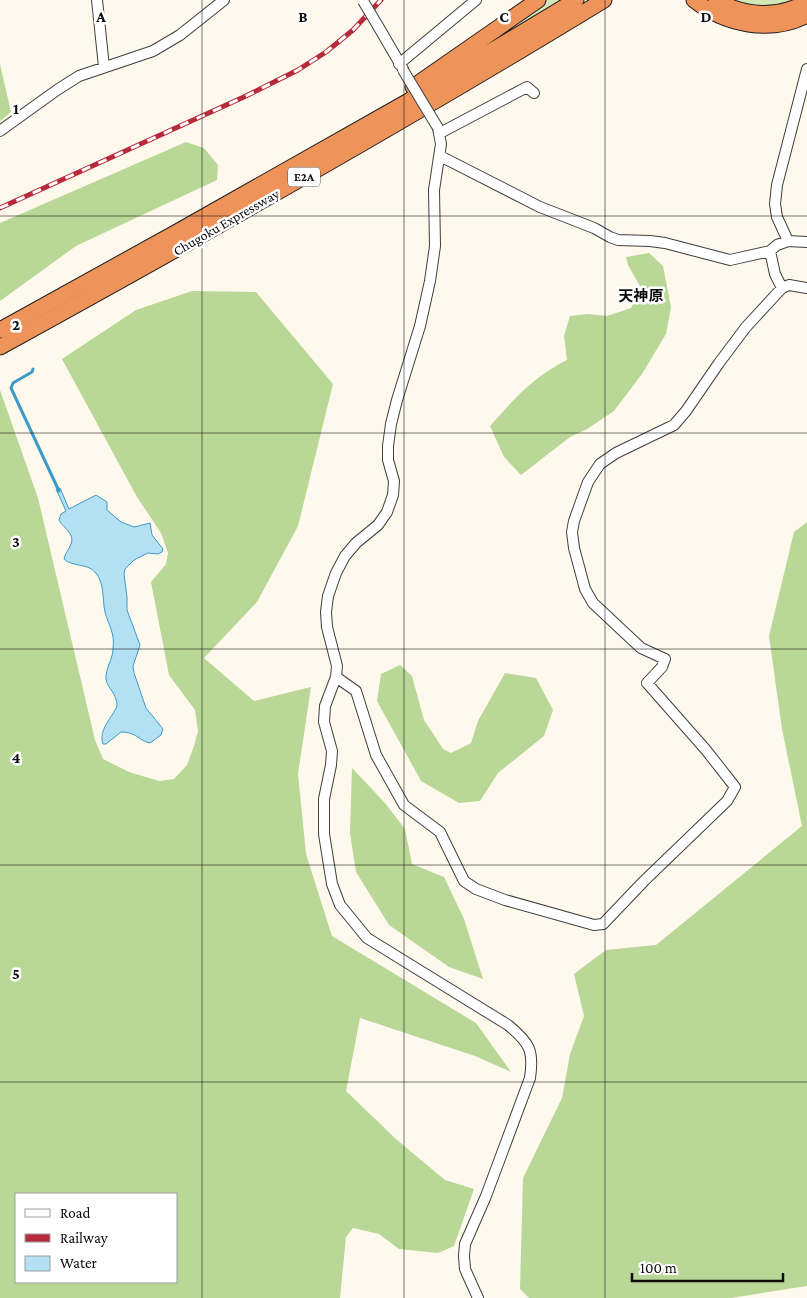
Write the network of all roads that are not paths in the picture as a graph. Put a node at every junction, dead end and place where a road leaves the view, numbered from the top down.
1 (97, 0) edge
2 (224, 0) edge
3 (476, 0) edge
4 (538, 0) edge
5 (576, 0) edge
6 (604, 0) edge
7 (613, 0) edge
8 (694, 0) edge
9 (716, 0) edge
10 (363, 1) edge
11 (807, 2) edge
12 (807, 15) edge
13 (520, 52) junction
14 (104, 67) junction
15 (401, 67) junction
16 (806, 74) edge
17 (534, 94) dead end
18 (439, 130) junction
19 (0, 131) edge
20 (314, 154) junction
21 (440, 156) junction
22 (788, 240) junction
23 (807, 242) edge
24 (770, 251) junction
25 (782, 288) junction
26 (807, 288) edge
27 (0, 330) edge
28 (0, 348) edge
29 (336, 677) junction
30 (478, 1298) edge

1 - 14 street
2 - 14 street
3 - 15 street
4 - 20 highway
5 - 20 highway, Chugoku Expressway / E2A
6 - 13 highway, Chugoku Expressway / E2A
7 - 13 highway
8 - 12 highway
9 - 11 highway
10 - 15 street, bridge
13 - 28 highway, Chugoku Expressway / E2A
14 - 19 street
15 - 18 street, bridge
16 - 22 street
17 - 18 street
18 - 21 street
20 - 27 highway, Chugoku Expressway / E2A
21 - 24 street
21 - 29 street
22 - 23 street
22 - 24 street
24 - 25 street
25 - 26 street
25 - 29 street
29 - 30 street

